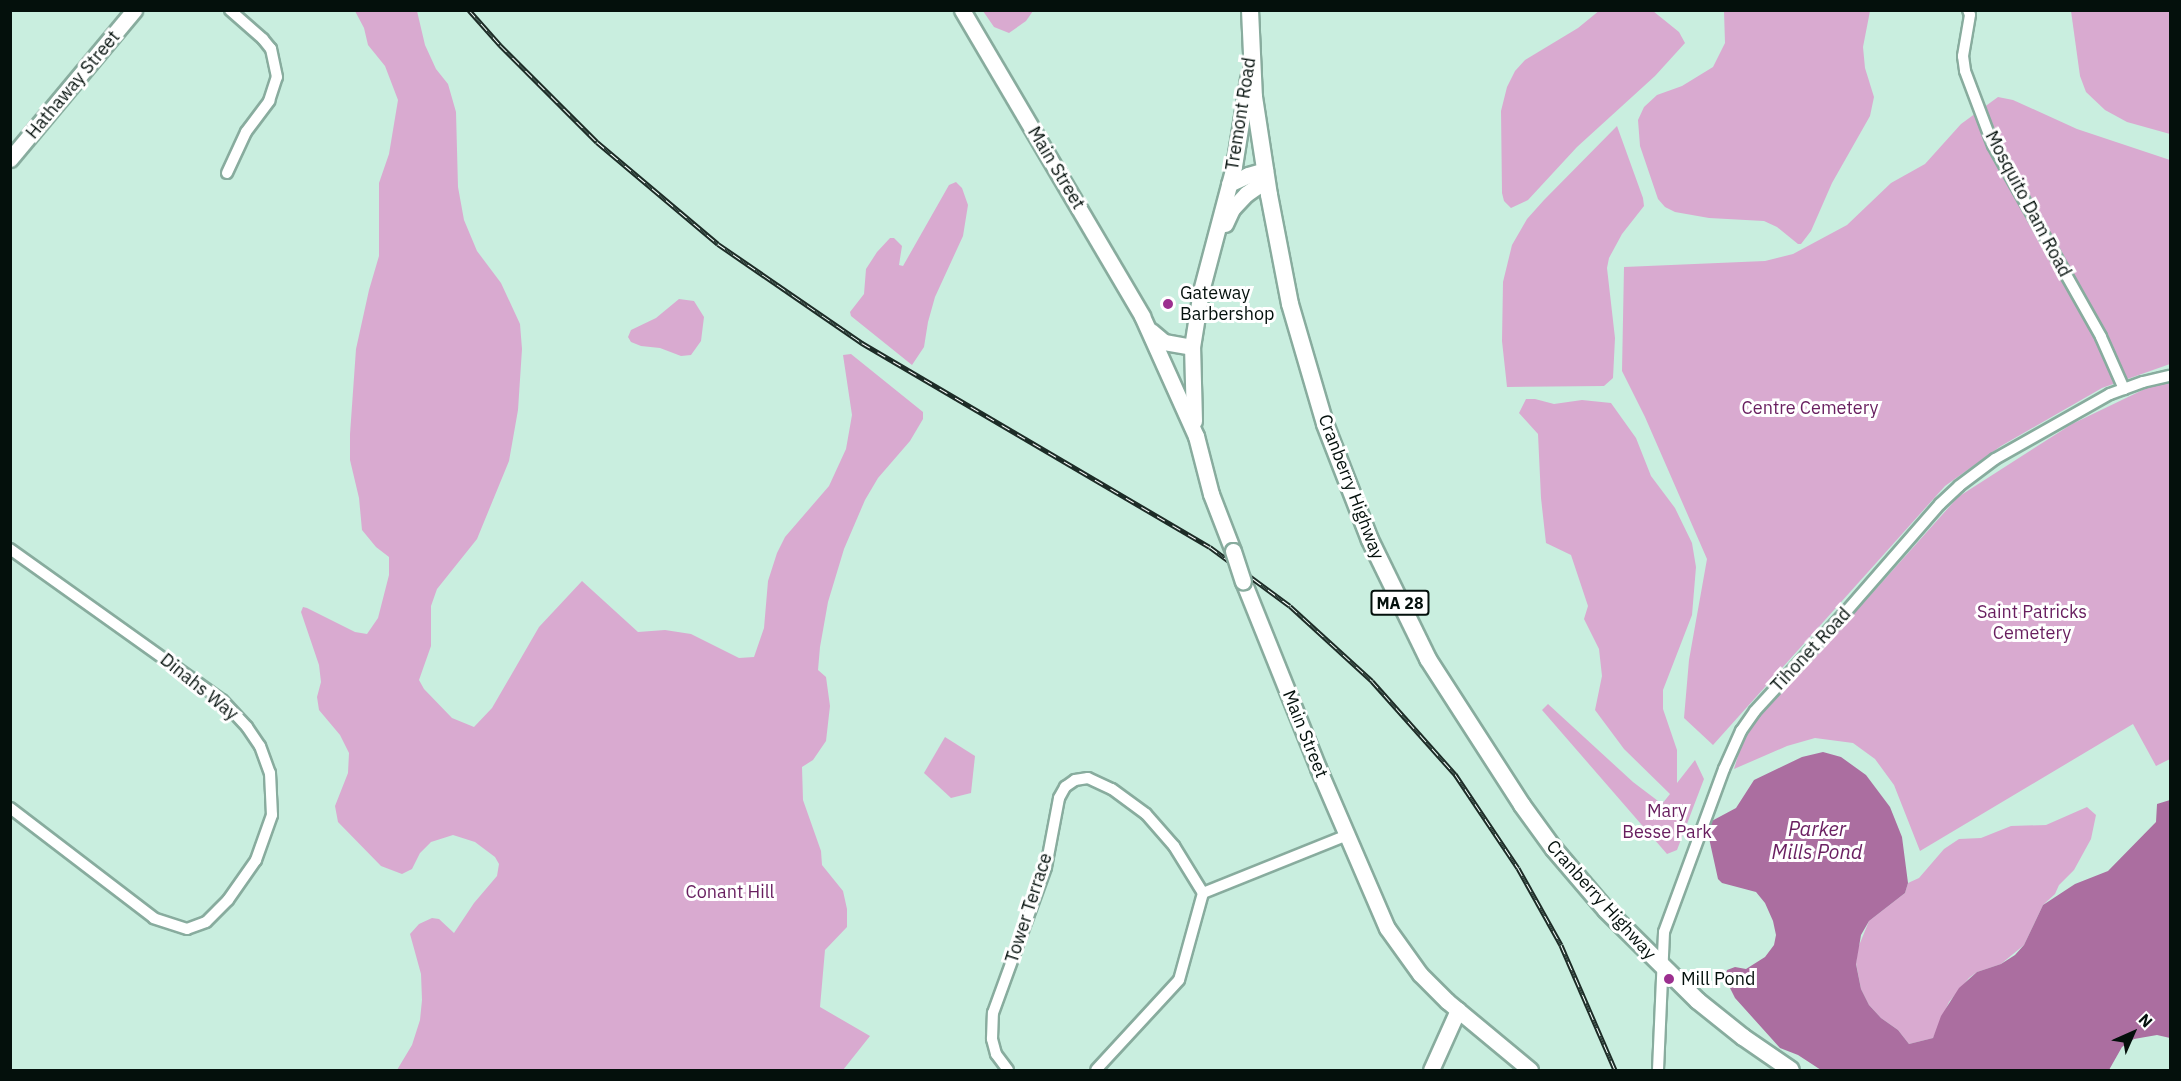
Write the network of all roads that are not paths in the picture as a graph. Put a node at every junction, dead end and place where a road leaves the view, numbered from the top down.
1 (134, 10) edge
2 (230, 10) edge
3 (962, 10) edge
4 (1250, 10) edge
5 (1968, 10) edge
6 (1252, 44) junction
7 (10, 159) edge
8 (227, 173) dead end
9 (1266, 175) junction
10 (1229, 184) junction
11 (1213, 248) junction
12 (1148, 328) junction
13 (1157, 348) junction
14 (1192, 354) junction
15 (2170, 376) edge
16 (2124, 389) junction
17 (1196, 436) junction
18 (10, 549) edge
19 (10, 808) edge
20 (1347, 835) junction
21 (1203, 893) junction
22 (1662, 968) junction
23 (1458, 1011) junction
24 (1008, 1071) edge
25 (1096, 1071) edge
26 (1431, 1071) edge
27 (1530, 1071) edge
28 (1658, 1071) edge
29 (1791, 1071) edge

1 - 7 main road, Hathaway Street
2 - 8 street
3 - 12 main road, Main Street
4 - 6 main road, Cranberry Highway / MA 28
5 - 16 street, Mosquito Dam Road
6 - 9 main road, Cranberry Highway / MA 28
6 - 10 main road, Tremont Road
9 - 10 main road, Tremont Road
9 - 11 main road, Tremont Road
9 - 22 main road, Cranberry Highway / MA 28
10 - 11 main road, Tremont Road
11 - 14 main road, Tremont Road
12 - 13 main road, Main Street
12 - 14 main road, Main Street
13 - 14 main road
13 - 17 main road, Main Street
14 - 17 main road, Tremont Road
15 - 16 street, Tihonet Road
16 - 22 street, Tihonet Road
17 - 20 main road, Main Street, bridge
18 - 19 street, Dinahs Way
20 - 21 street
20 - 23 main road, Main Street
21 - 24 street, Tower Terrace
21 - 25 street
22 - 28 street, Tihonet Road
22 - 29 main road, Cranberry Highway / MA 28
23 - 26 main road
23 - 27 main road, Main Street

